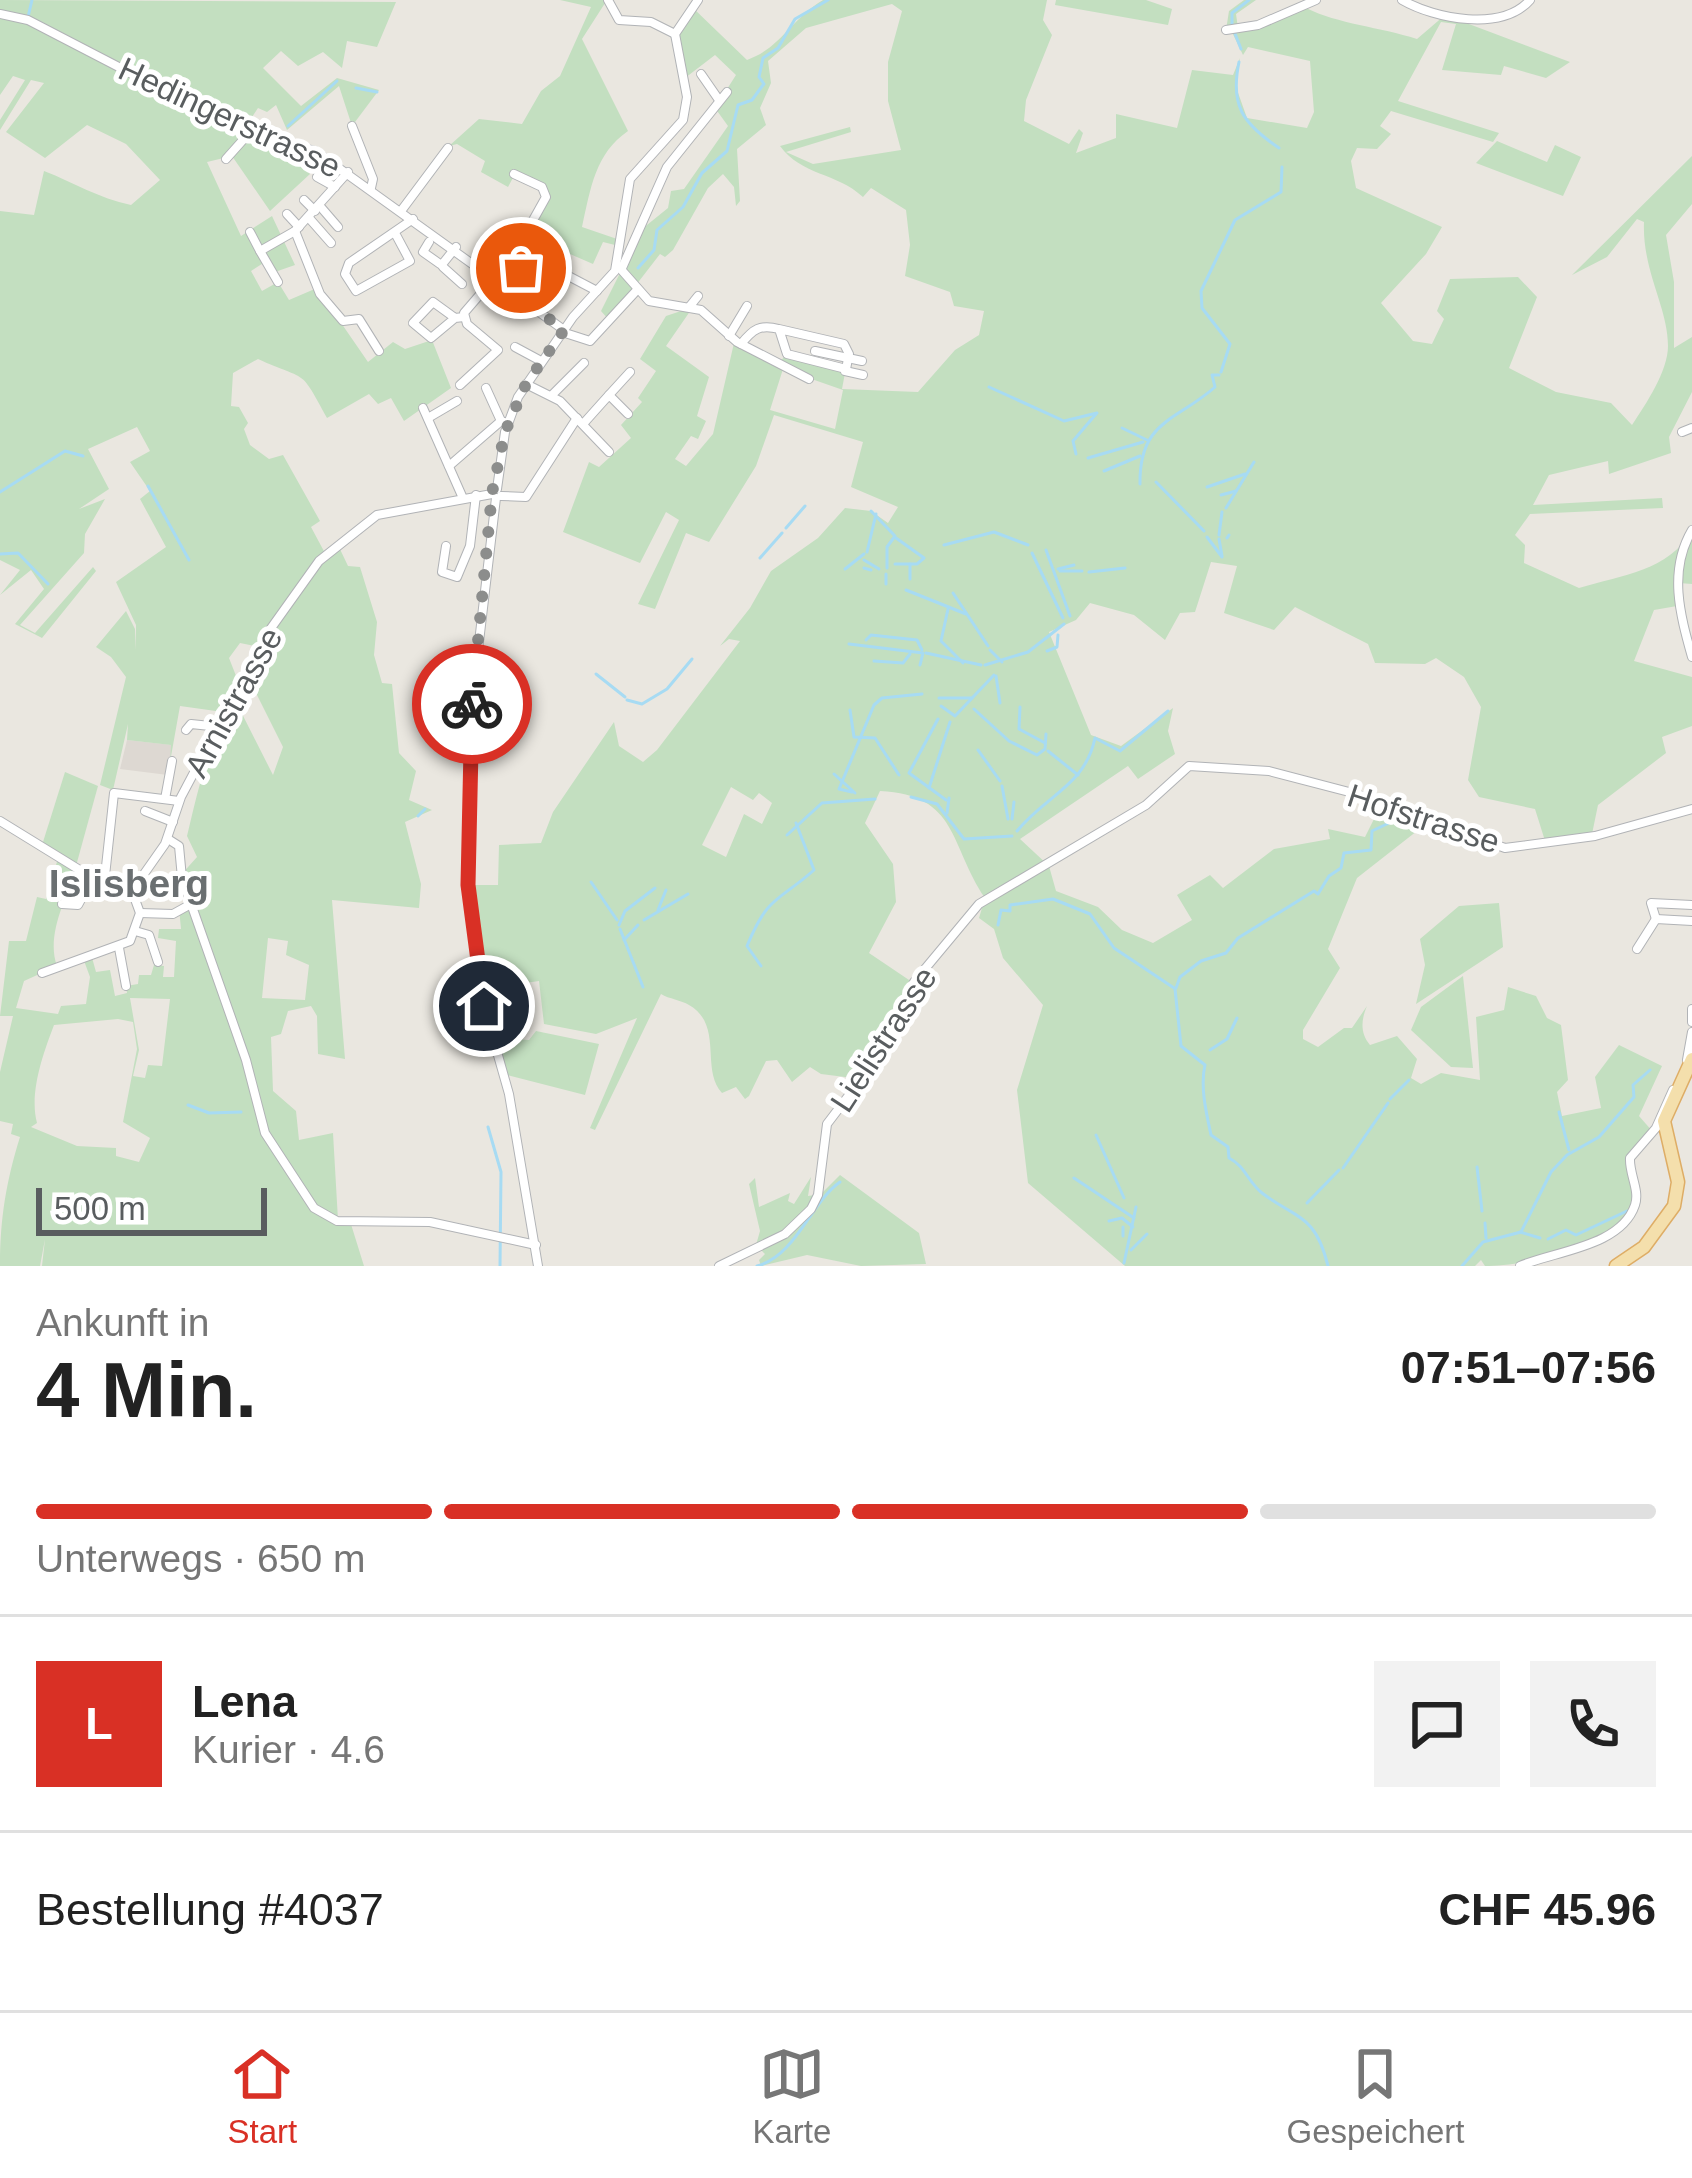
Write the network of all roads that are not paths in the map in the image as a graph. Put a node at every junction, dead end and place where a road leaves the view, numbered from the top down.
1 (608, 0) edge
2 (698, 0) edge
3 (1316, 0) edge
4 (1402, 0) edge
5 (1530, 0) edge
6 (0, 14) edge
7 (1226, 30) dead end
8 (675, 34) junction
9 (701, 74) dead end
10 (728, 92) dead end
11 (719, 100) junction
12 (352, 126) dead end
13 (251, 131) junction
14 (673, 135) junction
15 (685, 146) junction
16 (448, 148) dead end
17 (226, 159) dead end
18 (348, 172) junction
19 (514, 174) dead end
20 (317, 177) dead end
21 (335, 188) junction
22 (370, 188) junction
23 (304, 200) dead end
24 (314, 211) junction
25 (401, 211) junction
26 (286, 214) dead end
27 (413, 219) junction
28 (338, 227) dead end
29 (297, 229) junction
30 (250, 232) dead end
31 (395, 233) junction
32 (429, 242) dead end
33 (331, 243) dead end
34 (456, 247) junction
35 (260, 251) junction
36 (442, 264) junction
37 (620, 267) junction
38 (538, 276) dead end
39 (495, 277) junction
40 (278, 282) dead end
41 (462, 284) dead end
42 (507, 288) junction
43 (637, 290) junction
44 (597, 291) junction
45 (698, 296) dead end
46 (690, 306) junction
47 (747, 306) dead end
48 (460, 318) junction
49 (778, 329) junction
50 (563, 331) junction
51 (729, 336) junction
52 (741, 344) junction
53 (515, 347) dead end
54 (380, 351) dead end
55 (815, 351) dead end
56 (849, 359) junction
57 (542, 361) junction
58 (862, 361) dead end
59 (584, 363) dead end
60 (845, 370) junction
61 (630, 372) dead end
62 (863, 375) dead end
63 (809, 379) dead end
64 (526, 384) junction
65 (460, 385) dead end
66 (486, 388) dead end
67 (609, 394) junction
68 (552, 395) junction
69 (457, 401) dead end
70 (423, 408) dead end
71 (628, 414) dead end
72 (428, 418) junction
73 (580, 421) junction
74 (505, 422) junction
75 (608, 452) dead end
76 (448, 466) junction
77 (497, 494) junction
78 (476, 495) junction
79 (462, 496) junction
80 (1692, 530) edge
81 (446, 546) dead end
82 (1692, 658) edge
83 (220, 727) junction
84 (186, 730) dead end
85 (172, 761) dead end
86 (1225, 766) joint
87 (165, 799) junction
88 (179, 801) junction
89 (1692, 809) edge
90 (145, 811) dead end
91 (0, 820) edge
92 (173, 822) junction
93 (168, 839) junction
94 (92, 879) junction
95 (104, 885) junction
96 (132, 891) junction
97 (62, 904) dead end
98 (191, 904) junction
99 (1692, 904) edge
100 (140, 913) junction
101 (1656, 920) junction
102 (1692, 921) edge
103 (135, 931) junction
104 (119, 948) junction
105 (1637, 949) dead end
106 (158, 962) dead end
107 (41, 973) dead end
108 (126, 986) dead end
109 (1692, 1009) edge
110 (1692, 1022) edge
111 (1692, 1032) edge
112 (1692, 1059) edge
113 (536, 1245) junction
114 (538, 1266) edge
115 (719, 1266) edge
116 (1520, 1266) edge
117 (1616, 1266) edge

1 - 8 street
2 - 8 street
3 - 7 street
4 - 5 street
6 - 13 street, Hedingerstrasse
8 - 14 street
9 - 11 street
10 - 11 street
11 - 15 street
12 - 22 street
13 - 17 street
13 - 18 street, Hedingerstrasse
14 - 15 street
14 - 37 street
15 - 37 street
16 - 25 street
18 - 21 street
18 - 22 street, Hedingerstrasse
19 - 44 street
20 - 21 street
21 - 24 street
22 - 25 street, Hedingerstrasse
23 - 24 street
24 - 28 street
24 - 29 street
24 - 33 street
25 - 27 street, Hedingerstrasse
26 - 29 street
27 - 31 street
27 - 34 street, Hedingerstrasse
29 - 35 street
29 - 54 street
30 - 35 street
31 - 31 street
32 - 36 street
34 - 36 street
34 - 39 street, Hedingerstrasse
35 - 40 street
36 - 41 street
37 - 43 street
37 - 44 street
38 - 42 street
39 - 42 street, Hedingerstrasse
39 - 48 street
42 - 50 street, Hedingerstrasse
43 - 46 street
43 - 50 street
44 - 50 street
45 - 46 street
46 - 51 street
47 - 51 street
48 - 48 street
48 - 65 street
49 - 52 street
49 - 56 street
49 - 60 street
50 - 57 street
51 - 52 street
52 - 63 street
53 - 57 street
55 - 56 street
56 - 58 street
56 - 60 street
57 - 64 street
59 - 68 street
60 - 62 street
61 - 67 street
64 - 68 street
64 - 74 street
66 - 74 street
67 - 71 street
67 - 73 street
68 - 73 street
69 - 72 street
70 - 72 street
72 - 76 street
73 - 75 street
73 - 77 street
74 - 76 street
74 - 77 street
76 - 79 street
77 - 78 street
77 - 113 street
78 - 79 street
78 - 81 street
79 - 83 street, Arnistrasse
80 - 82 street
83 - 84 street
83 - 88 street, Arnistrasse
85 - 87 street
86 - 89 street, Hofstrasse
86 - 115 street, Lielistrasse
87 - 88 street
87 - 95 street
88 - 92 street, Arnistrasse
90 - 92 street
91 - 94 street
92 - 93 street, Arnistrasse
93 - 96 street, Arnistrasse
93 - 98 street
94 - 95 street
94 - 97 street
95 - 96 street
96 - 100 street
98 - 100 street
98 - 113 street
99 - 101 street
100 - 103 street
101 - 102 street
101 - 105 street
103 - 104 street
103 - 106 street
104 - 107 street
104 - 108 street
109 - 110 street
111 - 116 street
112 - 117 main road
113 - 114 street

